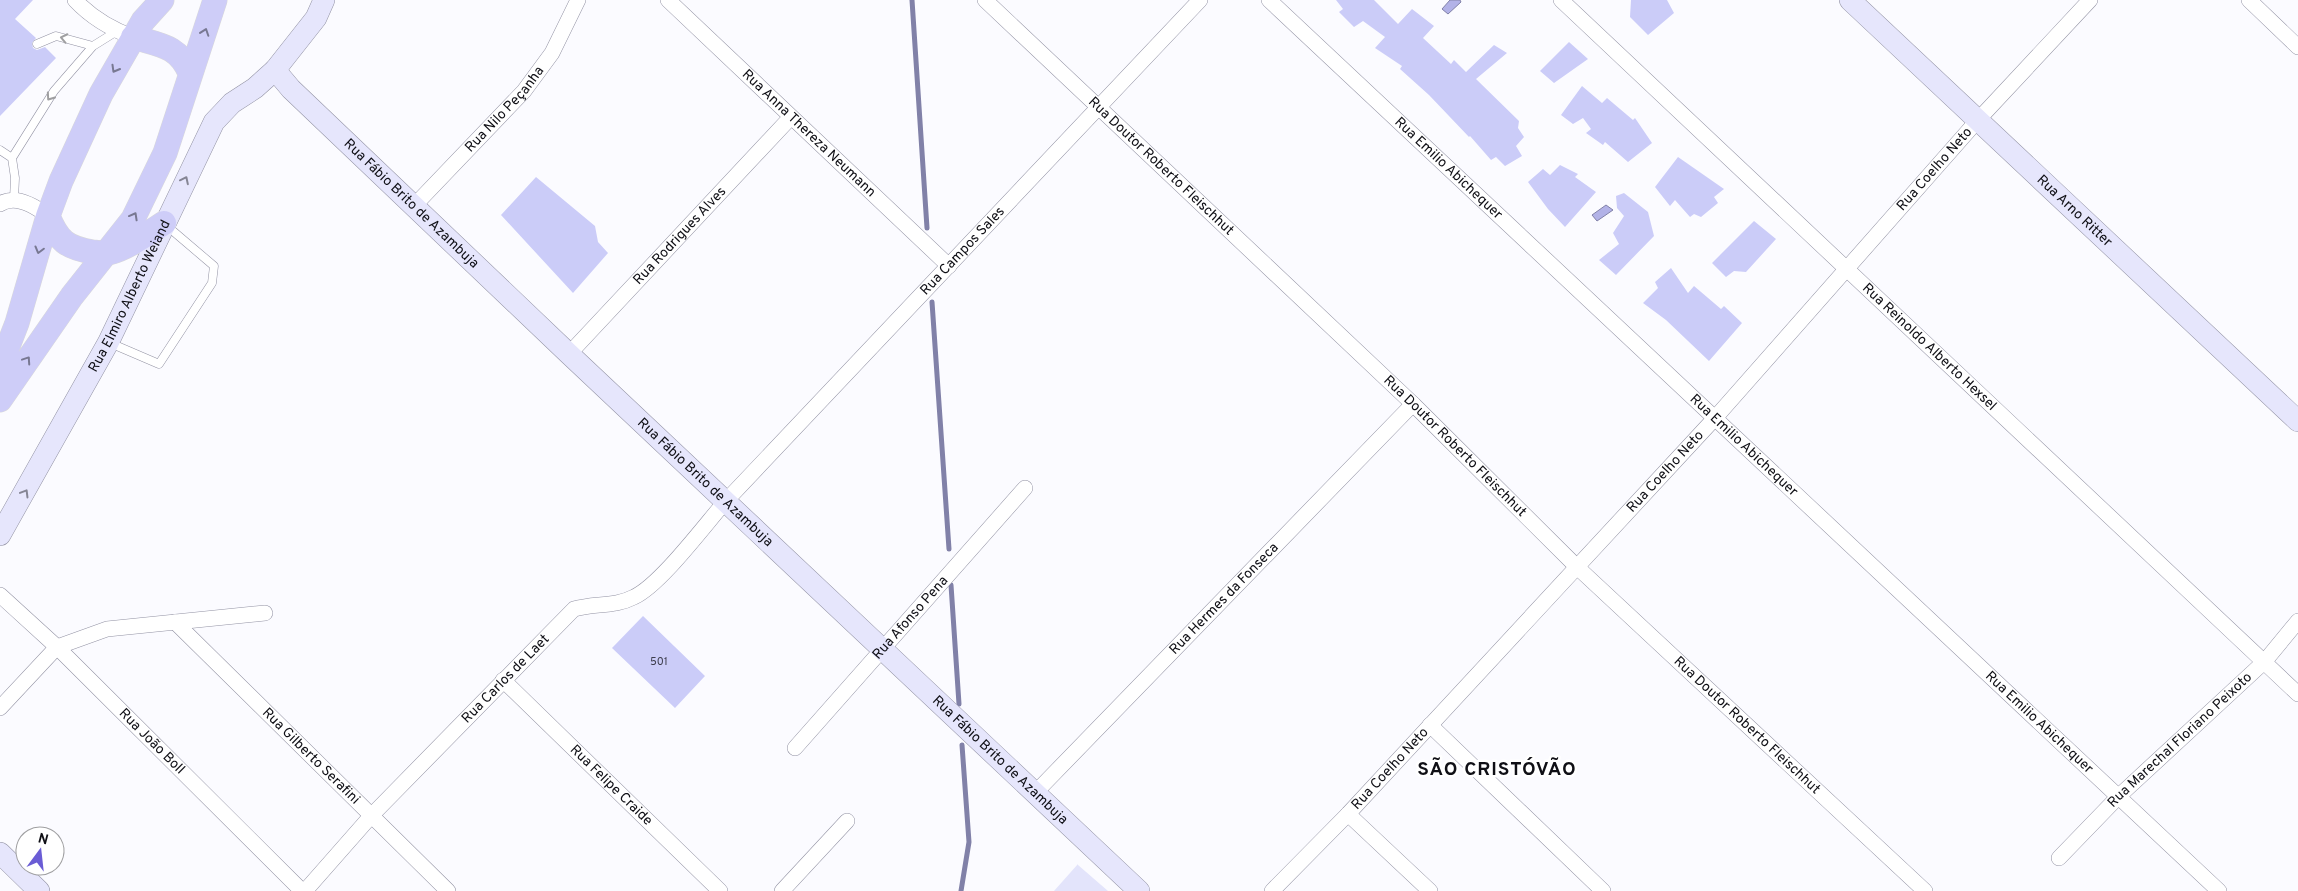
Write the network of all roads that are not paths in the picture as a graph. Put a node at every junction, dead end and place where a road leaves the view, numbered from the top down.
1 (75, 0) edge
2 (162, 0) edge
3 (214, 0) edge
4 (324, 0) edge
5 (578, 0) edge
6 (668, 0) edge
7 (985, 0) edge
8 (1200, 0) edge
9 (1269, 0) edge
10 (1561, 0) edge
11 (1850, 0) edge
12 (2090, 0) edge
13 (2249, 0) edge
14 (125, 34) junction
15 (37, 44) dead end
16 (93, 46) junction
17 (2298, 46) edge
18 (275, 70) junction
19 (190, 73) junction
20 (1100, 106) junction
21 (792, 117) junction
22 (1977, 121) junction
23 (0, 150) edge
24 (12, 158) junction
25 (7, 202) edge
26 (413, 207) junction
27 (48, 216) junction
28 (164, 224) junction
29 (108, 253) junction
30 (949, 266) junction
31 (1848, 270) junction
32 (108, 342) junction
33 (569, 354) junction
34 (0, 367) edge
35 (0, 400) edge
36 (1413, 404) junction
37 (1715, 418) junction
38 (2298, 421) edge
39 (1024, 488) dead end
40 (725, 502) junction
41 (0, 535) edge
42 (1578, 567) junction
43 (0, 595) edge
44 (265, 613) dead end
45 (2298, 621) edge
46 (175, 622) junction
47 (57, 648) junction
48 (882, 648) junction
49 (2265, 661) junction
50 (503, 680) junction
51 (2298, 694) edge
52 (0, 708) edge
53 (1430, 725) junction
54 (795, 748) dead end
55 (1035, 792) junction
56 (2119, 796) junction
57 (1348, 814) junction
58 (370, 816) junction
59 (847, 821) dead end
60 (0, 853) edge
61 (2059, 858) dead end
62 (39, 891) edge
63 (304, 891) edge
64 (448, 891) edge
65 (720, 891) edge
66 (782, 891) edge
67 (1139, 891) edge
68 (1272, 891) edge
69 (1430, 891) edge
70 (1602, 891) edge
71 (1925, 891) edge
72 (2219, 891) edge

1 - 14 street
2 - 14 main road
19 -> 3 main road
4 - 18 street, Rua Elmiro Alberto Weiand
5 - 26 street, Rua Nilo Peçanha
6 - 21 street, Rua Anna Thereza Neumann
7 - 20 street, Rua Doutor Roberto Fleischhut
8 - 20 street, Rua Campos Sales
9 - 37 street, Rua Emilio Abichequer
10 - 31 street, Rua Reinoldo Alberto Hexsel
11 - 22 street, Rua Arno Ritter
12 - 22 street, Rua Coelho Neto
13 - 17 street
14 - 16 lane
14 - 19 main road
14 -> 27 main road
16 -> 15 lane
16 -> 24 lane
18 - 26 street, Rua Fábio Brito de Azambuja
28 -> 18 street, Rua Elmiro Alberto Weiand
29 -> 19 main road
20 - 30 street, Rua Campos Sales
20 - 36 street, Rua Doutor Roberto Fleischhut
21 - 30 street, Rua Anna Thereza Neumann
21 - 33 street, Rua Rodrigues Alves
22 - 31 street, Rua Coelho Neto
22 - 38 street, Rua Arno Ritter
23 - 24 lane
24 - 25 lane
25 - 27 street
26 - 33 street, Rua Fábio Brito de Azambuja
27 - 29 main road
27 -> 34 main road
28 - 29 main road
28 - 32 street, Rua Elmiro Alberto Weiand
28 - 32 lane
35 -> 29 main road
30 - 40 street, Rua Campos Sales
31 - 37 street, Rua Coelho Neto
31 - 49 street, Rua Reinoldo Alberto Hexsel
41 -> 32 street, Rua Elmiro Alberto Weiand
33 - 40 street, Rua Fábio Brito de Azambuja
36 - 42 street, Rua Doutor Roberto Fleischhut
36 - 55 street, Rua Hermes da Fonseca
37 - 42 street, Rua Coelho Neto
37 - 56 street, Rua Emilio Abichequer
39 - 48 street, Rua Afonso Pena
40 - 48 street, Rua Fábio Brito de Azambuja
40 - 50 street, Rua Carlos de Laet
42 - 53 street, Rua Coelho Neto
42 - 71 street, Rua Doutor Roberto Fleischhut
43 - 47 street, Rua João Boll
44 - 46 street
45 - 49 street, Rua Marechal Floriano Peixoto
46 - 47 street
46 - 58 street, Rua Gilberto Serafini
47 - 52 street
47 - 63 street, Rua João Boll
48 - 54 street, Rua Afonso Pena
48 - 55 street, Rua Fábio Brito de Azambuja
49 - 51 street, Rua Reinoldo Alberto Hexsel
49 - 56 street, Rua Marechal Floriano Peixoto
50 - 58 street, Rua Carlos de Laet
50 - 65 street, Rua Felipe Craide
53 - 57 street, Rua Coelho Neto
53 - 70 street
55 - 67 street, Rua Fábio Brito de Azambuja
56 - 61 street, Rua Marechal Floriano Peixoto
56 - 72 street, Rua Emilio Abichequer
57 - 68 street, Rua Coelho Neto
57 - 69 street
58 - 63 street, Rua Carlos de Laet
58 - 64 street, Rua Gilberto Serafini
59 - 66 street
60 - 62 street

